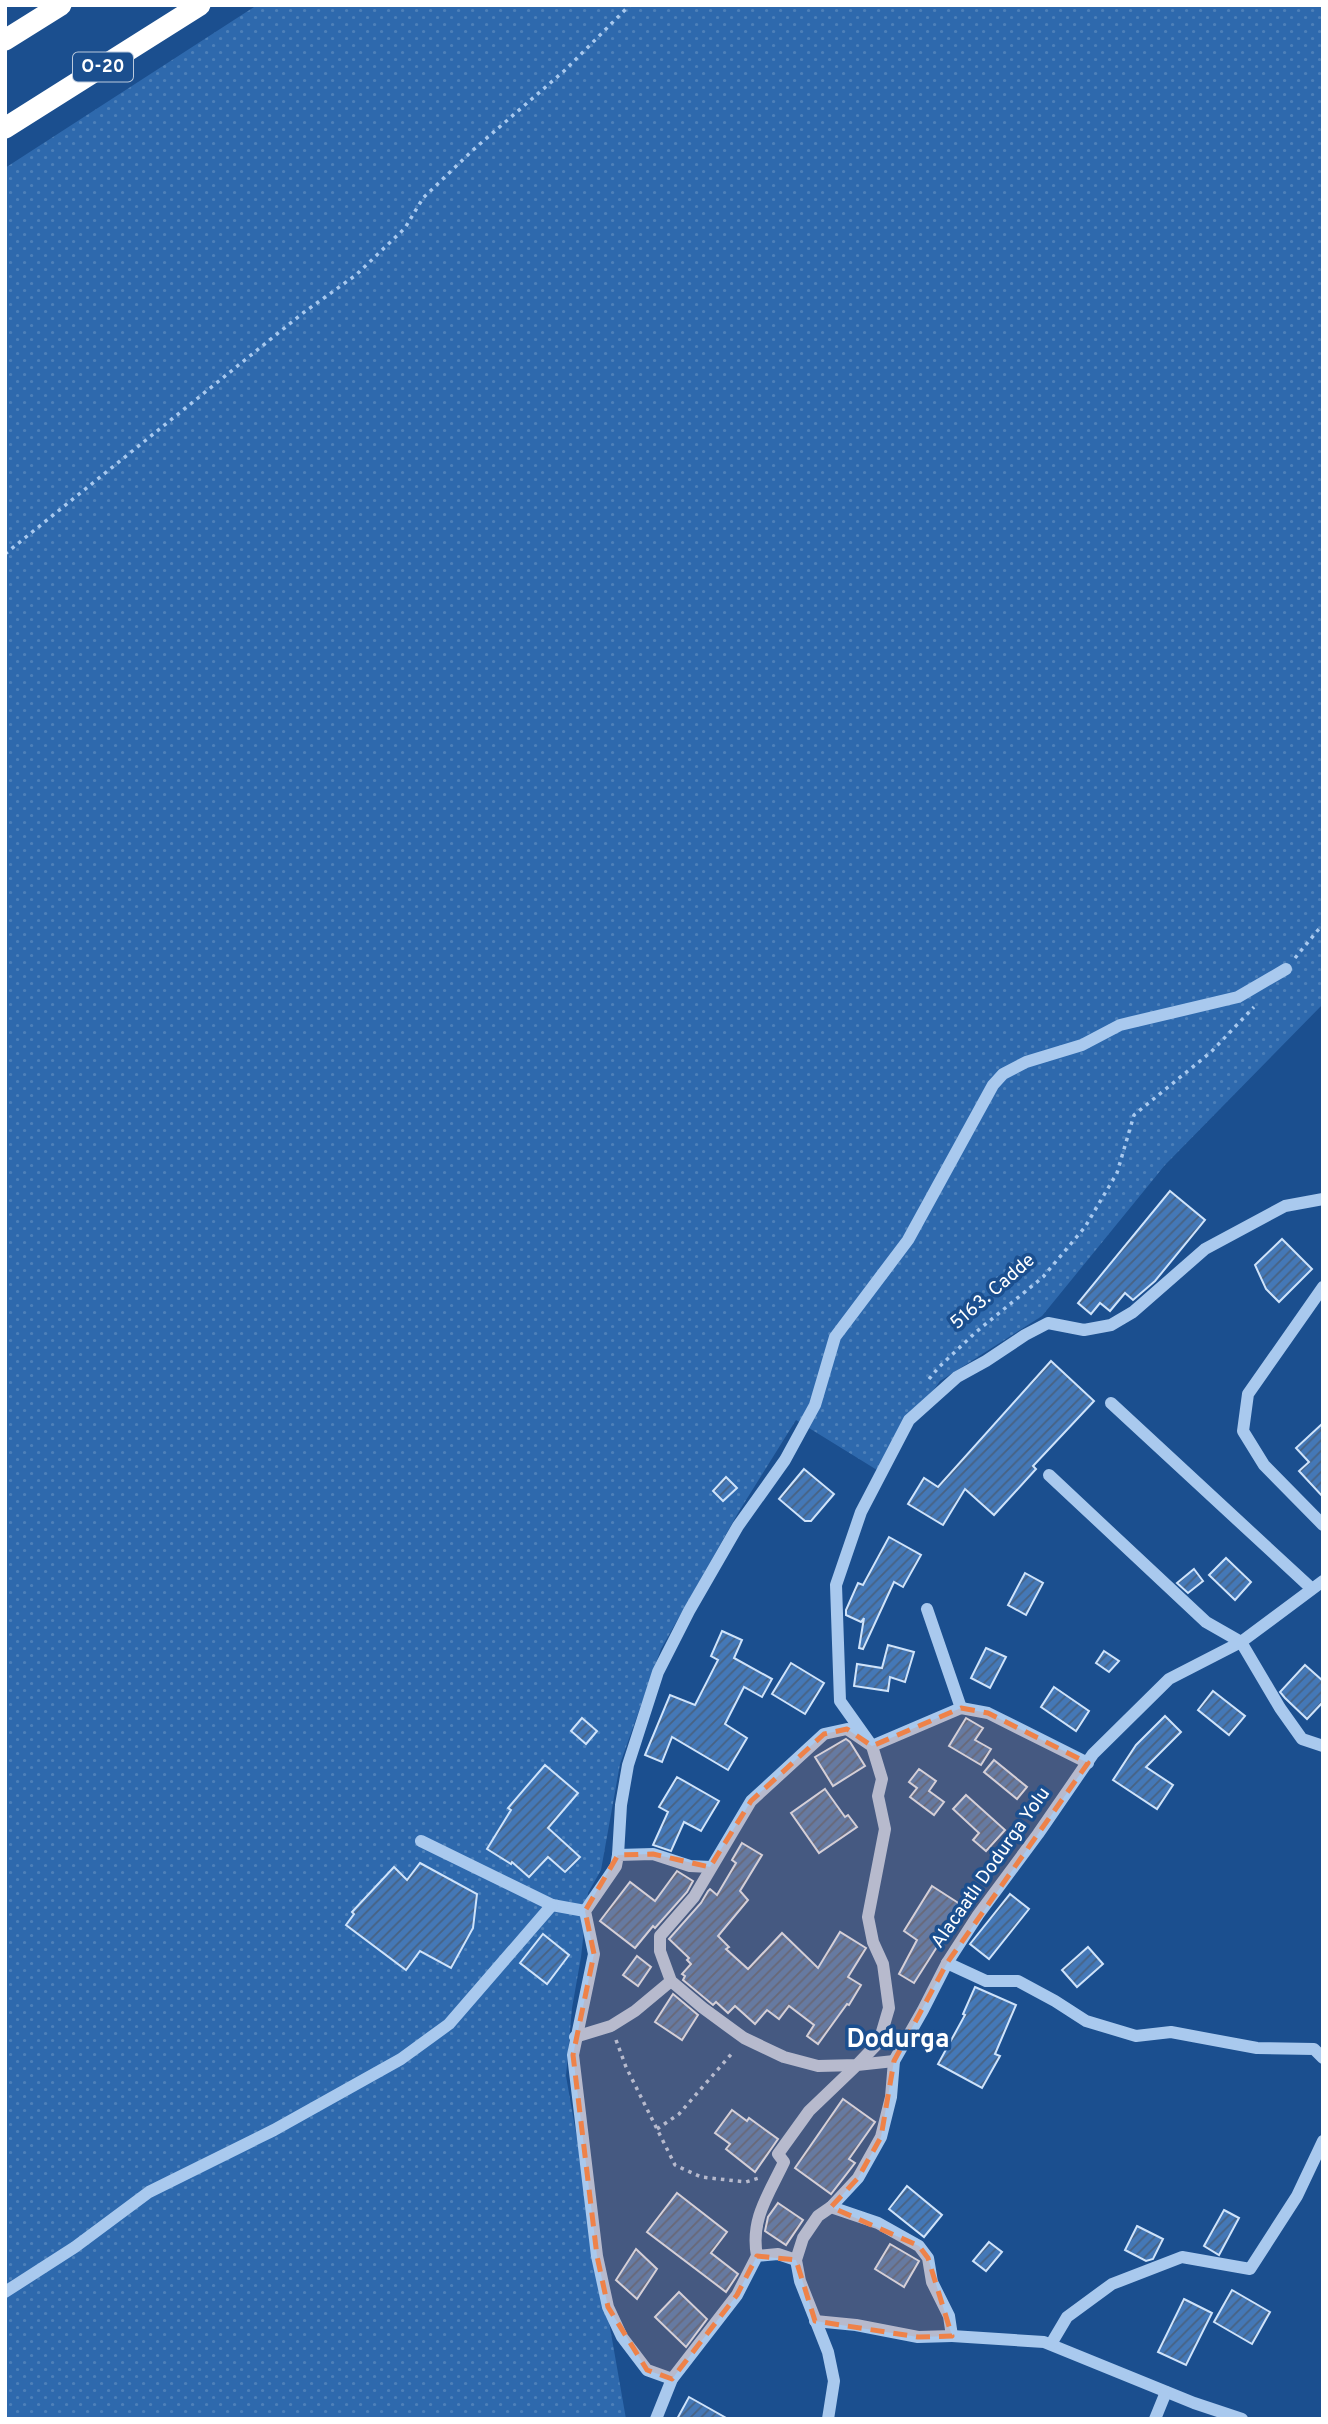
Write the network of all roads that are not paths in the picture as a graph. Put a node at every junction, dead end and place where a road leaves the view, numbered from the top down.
1 (61, 5) edge
2 (200, 5) edge
3 (5, 40) edge
4 (5, 128) edge
5 (1286, 969) road end
6 (1323, 1199) edge
7 (1323, 1287) edge
8 (1111, 1403) dead end
9 (1049, 1475) dead end
10 (1323, 1525) edge
11 (1323, 1581) edge
12 (1311, 1588) junction
13 (927, 1609) dead end
14 (1241, 1642) junction
15 (961, 1708) junction
16 (872, 1746) junction
17 (1323, 1746) edge
18 (1088, 1763) junction
19 (421, 1841) dead end
20 (618, 1855) junction
21 (710, 1867) junction
22 (552, 1905) junction
23 (585, 1911) junction
24 (947, 1963) junction
25 (671, 1981) junction
26 (575, 2037) junction
27 (1323, 2058) edge
28 (894, 2061) junction
29 (857, 2065) junction
30 (1323, 2141) edge
31 (831, 2207) junction
32 (757, 2256) junction
33 (796, 2260) junction
34 (5, 2292) edge
35 (815, 2321) junction
36 (952, 2336) junction
37 (1051, 2344) junction
38 (672, 2379) junction
39 (1166, 2392) junction
40 (656, 2419) edge
41 (828, 2419) edge
42 (1156, 2419) edge
43 (1242, 2419) edge

1 - 3 highway
2 - 4 highway, O-20
5 - 20 street
6 - 16 street
7 - 10 street
8 - 12 street
9 - 14 street
11 - 12 street, Alacaatlı Dodurga Yolu
12 - 14 street, Alacaatlı Dodurga Yolu
13 - 15 street
14 - 17 street
14 - 18 street, Alacaatlı Dodurga Yolu
15 - 16 street
15 - 18 street
16 - 21 street
16 - 29 street
18 - 24 street, Alacaatlı Dodurga Yolu
19 - 22 street
20 - 21 street
20 - 23 street
21 - 25 street
22 - 23 street
22 - 34 street
23 - 26 street
24 - 27 street
24 - 28 street, Alacaatlı Dodurga Yolu
25 - 26 street
25 - 29 street
26 - 38 street
28 - 29 street
28 - 31 street, Alacaatlı Dodurga Yolu
29 - 32 street
30 - 37 street
31 - 33 street, Alacaatlı Dodurga Yolu
31 - 36 street
32 - 33 street
32 - 38 street
33 - 35 street
35 - 36 street
35 - 41 street
36 - 37 street
37 - 39 street
38 - 40 street
39 - 42 street
39 - 43 street

